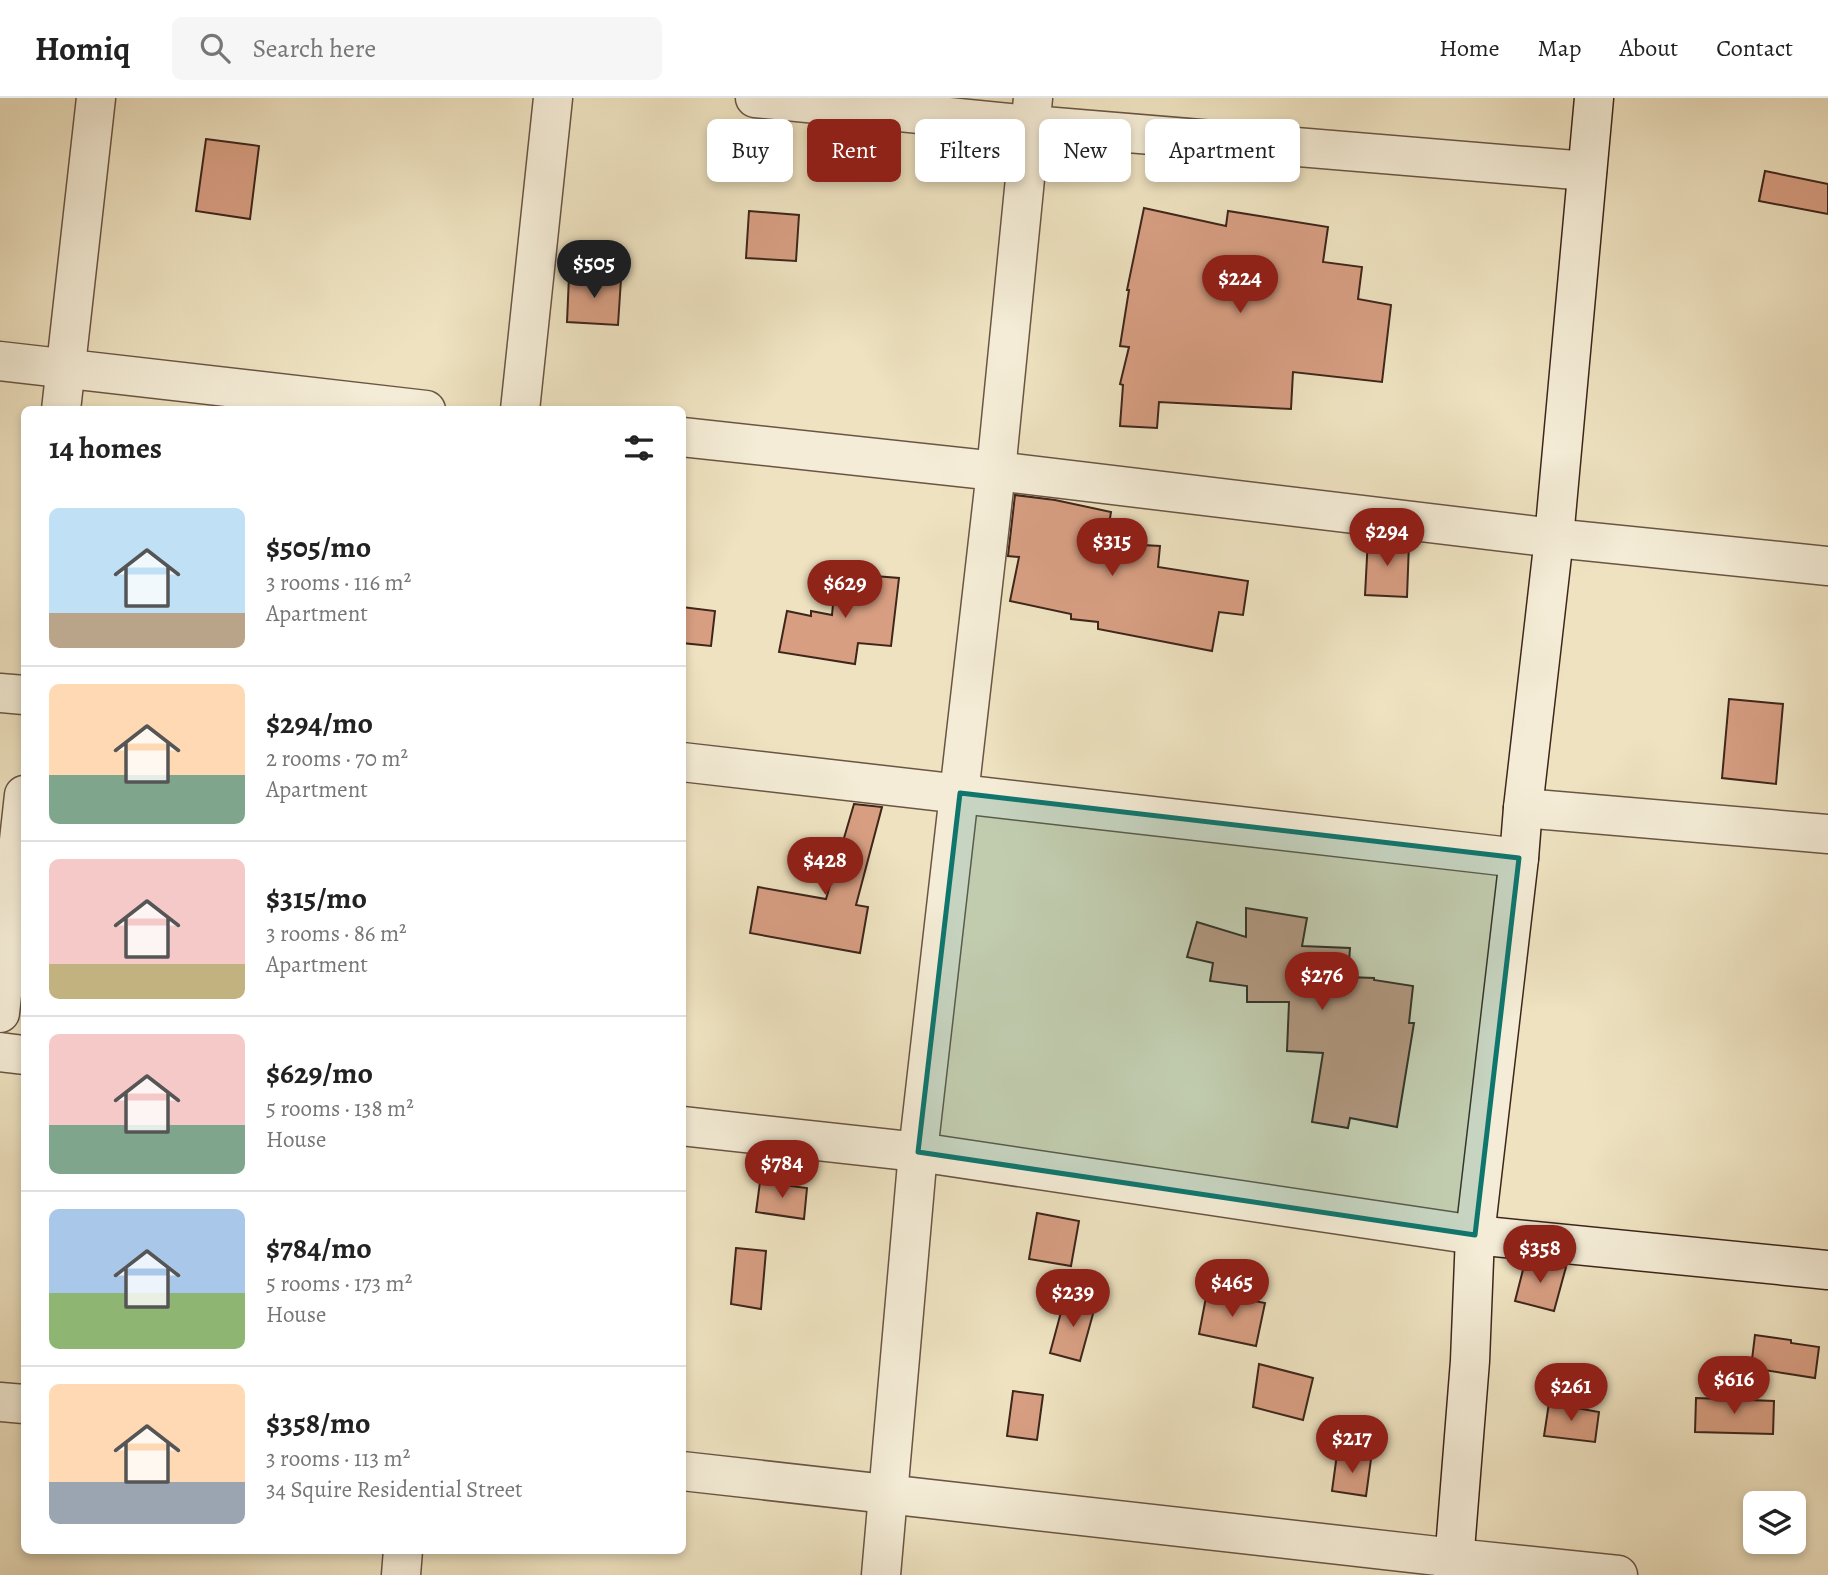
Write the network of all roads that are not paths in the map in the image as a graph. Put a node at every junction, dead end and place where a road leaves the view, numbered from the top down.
1 (96, 98) edge
2 (553, 98) edge
3 (755, 98) edge
4 (1594, 98) edge
5 (1032, 111) edge
6 (1587, 171) junction
7 (0, 361) edge
8 (65, 369) junction
9 (61, 406) edge
10 (391, 406) edge
11 (520, 406) edge
12 (686, 438) edge
13 (996, 471) junction
14 (1553, 538) junction
15 (1828, 566) edge
16 (0, 693) edge
17 (21, 695) edge
18 (686, 762) edge
19 (960, 793) junction
20 (1523, 808) junction
21 (21, 822) edge
22 (1828, 834) edge
23 (1519, 858) junction
24 (0, 1013) edge
25 (0, 1052) edge
26 (21, 1055) edge
27 (686, 1126) edge
28 (918, 1152) junction
29 (1475, 1235) junction
30 (1828, 1270) edge
31 (0, 1402) edge
32 (21, 1404) edge
33 (686, 1471) edge
34 (889, 1494) junction
35 (403, 1554) edge
36 (1454, 1567) edge
37 (401, 1575) edge
38 (881, 1575) edge
39 (1618, 1575) edge

1 - 8 street
2 - 11 street
3 - 5 street
4 - 6 street
5 - 6 street
5 - 13 street
6 - 14 street
7 - 8 street
8 - 9 street
8 - 10 street
12 - 13 street
13 - 14 street
13 - 19 street
14 - 15 street
14 - 20 street
16 - 17 street
18 - 19 street
19 - 23 street
19 - 28 street
20 - 22 street
20 - 23 street
21 - 24 street
23 - 29 street
25 - 26 street
27 - 28 street
28 - 29 street
28 - 34 street
29 - 30 street
29 - 36 street
31 - 32 street
33 - 34 street
34 - 36 street
34 - 38 street
35 - 37 street
36 - 39 street

